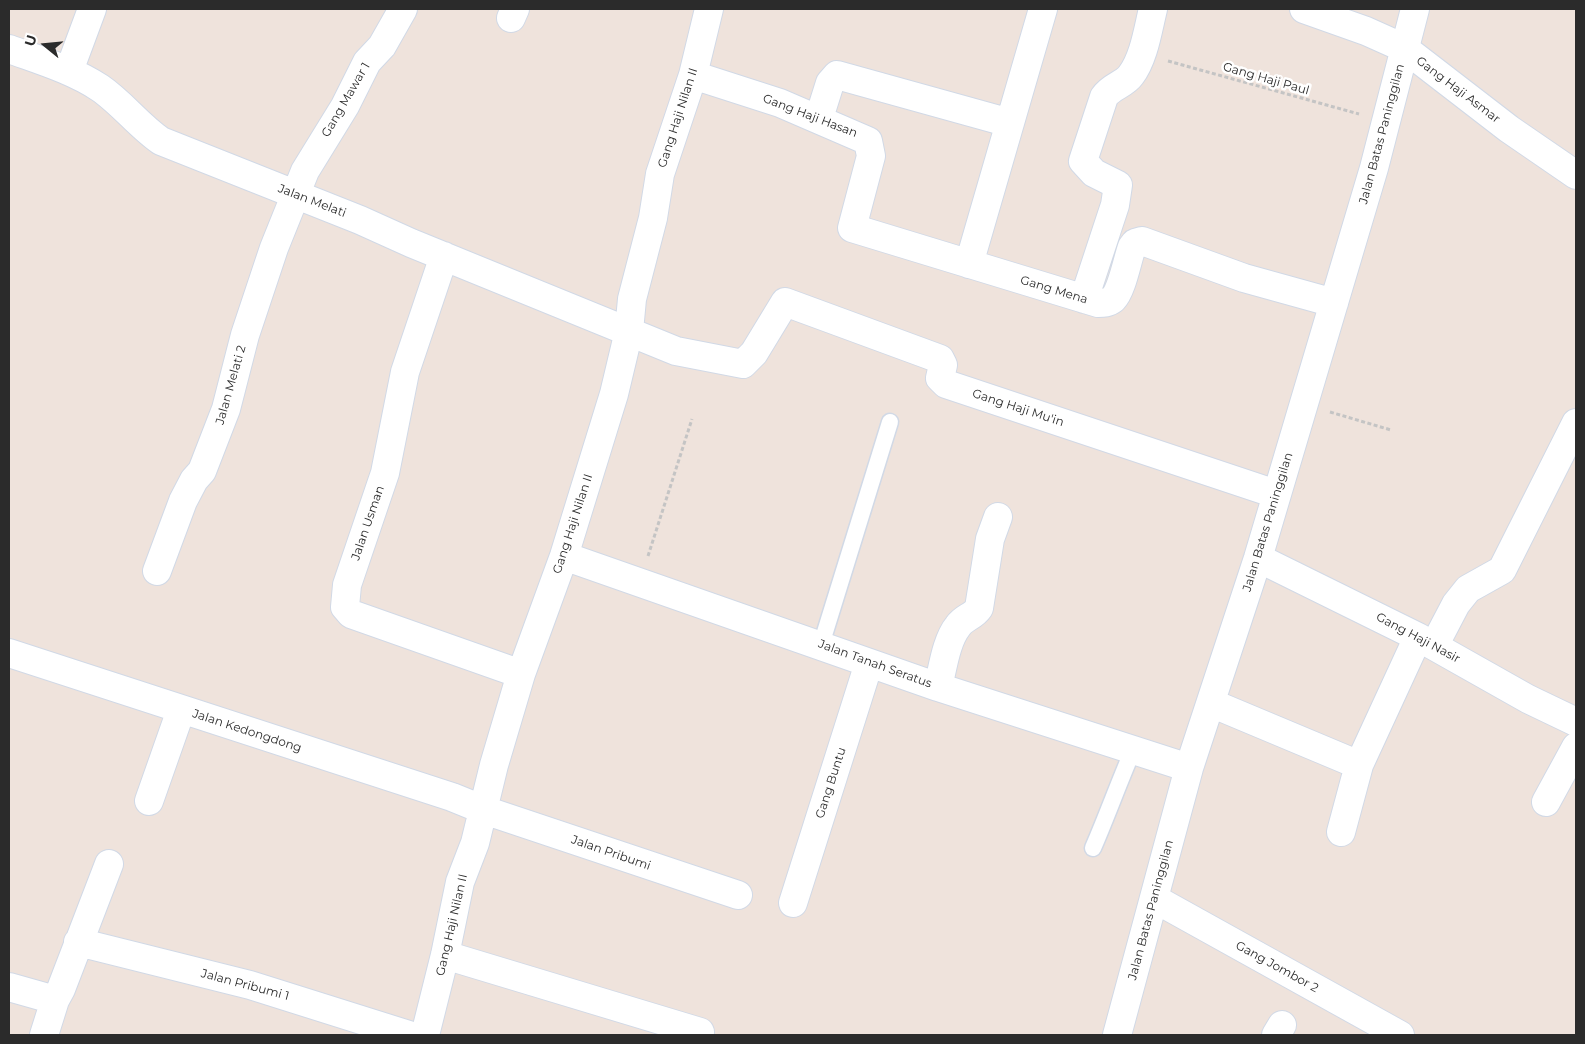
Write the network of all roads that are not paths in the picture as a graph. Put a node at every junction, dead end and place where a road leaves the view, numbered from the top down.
1 (92, 9) edge
2 (403, 9) edge
3 (709, 9) edge
4 (1044, 9) edge
5 (1153, 9) edge
6 (1304, 9) edge
7 (1415, 9) edge
8 (1404, 48) junction
9 (9, 49) edge
10 (69, 71) junction
11 (693, 75) junction
12 (820, 118) junction
13 (1010, 123) junction
14 (1576, 175) edge
15 (295, 195) junction
16 (852, 228) joint
17 (444, 256) junction
18 (969, 264) junction
19 (1084, 299) junction
20 (1334, 303) junction
21 (629, 331) junction
22 (890, 422) dead end
23 (1576, 423) edge
24 (1276, 494) junction
25 (998, 517) dead end
26 (564, 556) junction
27 (1258, 558) junction
28 (157, 571) dead end
29 (1426, 642) junction
30 (822, 645) junction
31 (9, 653) edge
32 (869, 663) junction
33 (521, 674) junction
34 (938, 687) junction
35 (1211, 703) junction
36 (180, 710) junction
37 (1576, 722) edge
38 (1576, 747) edge
39 (1133, 750) junction
40 (1360, 766) junction
41 (1189, 768) junction
42 (149, 801) dead end
43 (1546, 802) dead end
44 (484, 810) junction
45 (1340, 832) dead end
46 (1093, 848) dead end
47 (108, 864) dead end
48 (738, 895) dead end
49 (1155, 899) junction
50 (793, 903) dead end
51 (78, 942) junction
52 (445, 954) junction
53 (9, 987) edge
54 (55, 1000) junction
55 (700, 1032) dead end
56 (44, 1035) edge
57 (409, 1035) edge
58 (425, 1035) edge
59 (1117, 1035) edge
60 (1400, 1035) edge

1 - 10 street
2 - 15 street, Gang Mawar 1
3 - 11 street, Gang Haji Nilan II
4 - 13 street
5 - 19 street
6 - 8 street, Gang Haji Asmar
7 - 8 street, Jalan Batas Paninggilan
8 - 14 street, Gang Haji Asmar
8 - 20 street, Jalan Batas Paninggilan
9 - 10 street, Jalan Melati
10 - 15 street, Jalan Melati
11 - 12 street, Gang Haji Hasan
11 - 21 street, Gang Haji Nilan II
12 - 13 street
12 - 16 street, Gang Haji Hasan
13 - 18 street
15 - 17 street, Jalan Melati
15 - 28 street, Jalan Melati 2
16 - 18 street, Gang Mena
17 - 21 street, Jalan Melati
17 - 33 street, Jalan Usman
18 - 19 street, Gang Mena
19 - 20 street, Gang Mena
20 - 24 street, Jalan Batas Paninggilan
21 - 24 street, Gang Haji Mu'in
21 - 26 street, Gang Haji Nilan II
22 - 30 lane
23 - 29 street
24 - 27 street, Jalan Batas Paninggilan
25 - 34 street
26 - 30 street, Jalan Tanah Seratus
26 - 33 street, Gang Haji Nilan II
27 - 29 street, Gang Haji Nasir
27 - 35 street, Jalan Batas Paninggilan
29 - 37 street, Gang Haji Nasir
29 - 40 street
30 - 32 street, Jalan Tanah Seratus
31 - 36 street, Jalan Kedongdong
32 - 34 street, Jalan Tanah Seratus
32 - 50 street, Gang Buntu
33 - 44 street, Gang Haji Nilan II
34 - 39 street, Jalan Tanah Seratus
35 - 40 street
35 - 41 street, Jalan Batas Paninggilan
36 - 42 street
36 - 44 street, Jalan Kedongdong
38 - 43 street
39 - 41 street, Jalan Tanah Seratus
39 - 46 lane
40 - 45 street
41 - 49 street, Jalan Batas Paninggilan
44 - 48 street, Jalan Pribumi
44 - 52 street, Gang Haji Nilan II
47 - 51 street
49 - 59 street, Jalan Batas Paninggilan
49 - 60 street, Gang Jombor 2
51 - 54 street
51 - 57 street, Jalan Pribumi 1
52 - 55 street
52 - 58 street, Gang Haji Nilan II
53 - 54 street
54 - 56 street

